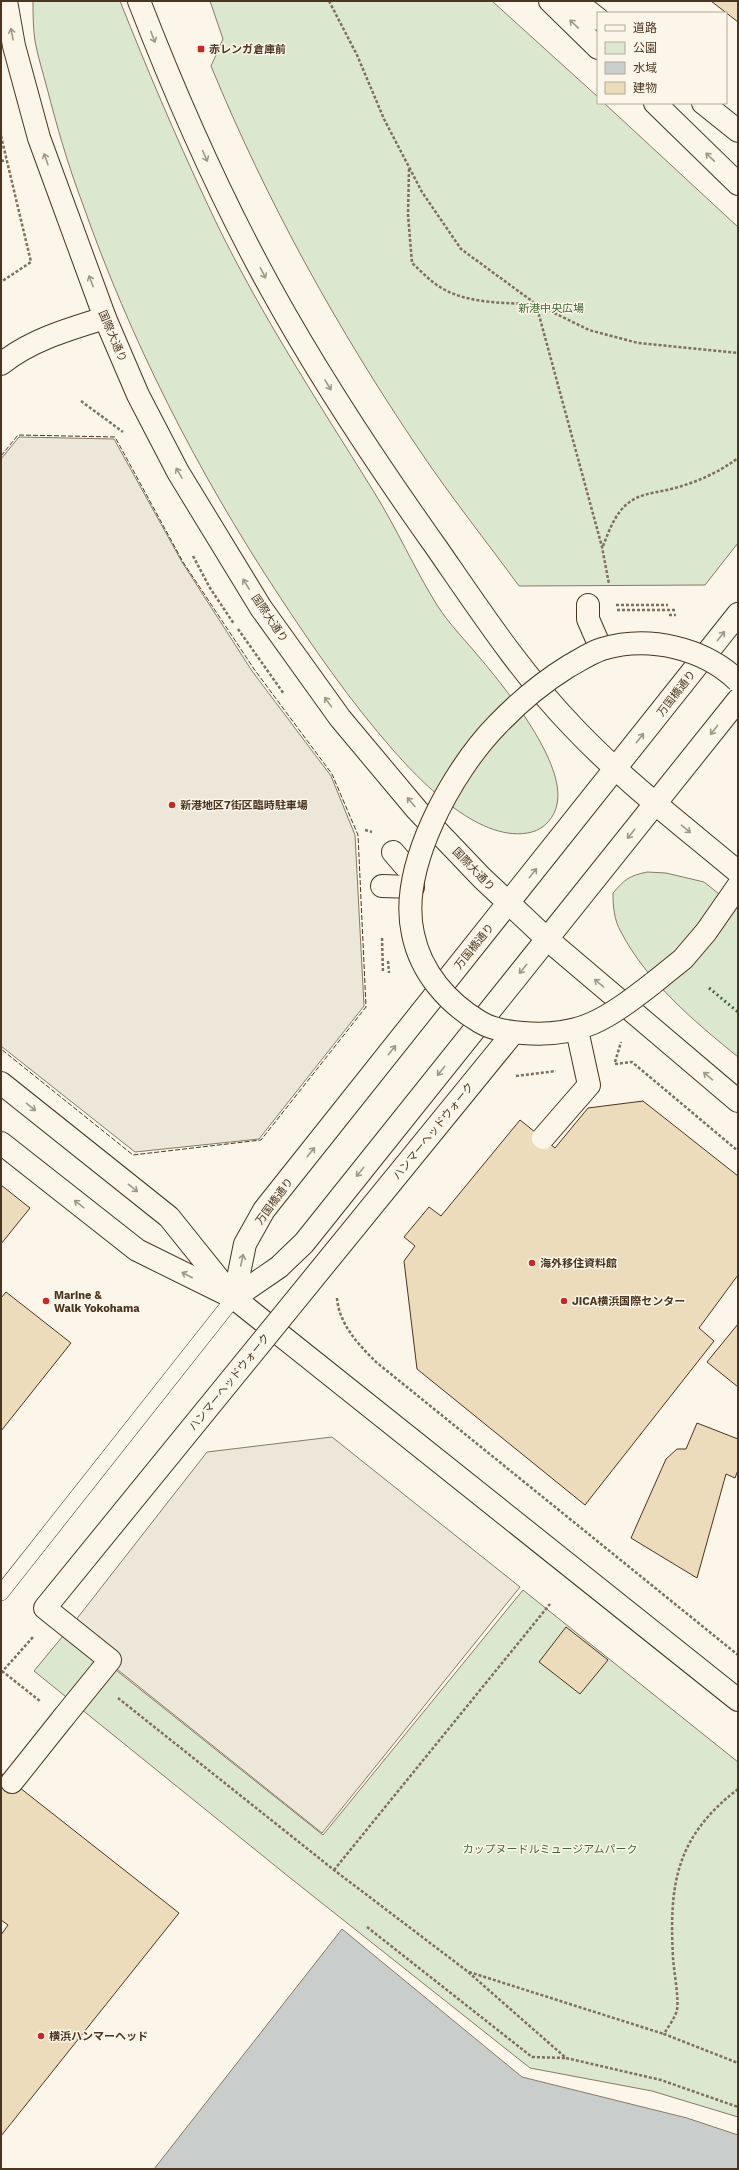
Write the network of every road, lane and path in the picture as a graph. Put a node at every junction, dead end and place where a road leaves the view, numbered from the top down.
1 (6, 1) edge
2 (139, 1) edge
3 (329, 1) edge
4 (550, 1) edge
5 (575, 1) edge
6 (597, 18) edge
7 (597, 47) edge
8 (656, 104) edge
9 (704, 104) edge
10 (738, 131) edge
11 (1, 136) edge
12 (6, 160) junction
13 (1, 161) edge
14 (409, 168) junction
15 (738, 184) edge
16 (1, 282) edge
17 (536, 304) junction
18 (104, 318) junction
19 (738, 353) edge
20 (1, 364) edge
21 (738, 458) edge
22 (602, 547) junction
23 (610, 592) dead end
24 (668, 606) dead end
25 (588, 608) junction
26 (676, 610) dead end
27 (738, 614) edge
28 (600, 649) junction
29 (738, 682) edge
30 (738, 700) edge
31 (616, 768) junction
32 (656, 804) junction
33 (393, 852) dead end
34 (738, 872) edge
35 (414, 878) junction
36 (382, 886) dead end
37 (738, 886) edge
38 (508, 904) junction
39 (547, 939) junction
40 (577, 1030) junction
41 (513, 1033) junction
42 (1, 1083) edge
43 (738, 1101) edge
44 (543, 1138) dead end
45 (1, 1143) edge
46 (336, 1295) dead end
47 (234, 1298) junction
48 (1, 1593) edge
49 (550, 1604) dead end
50 (36, 1633) dead end
51 (738, 1655) edge
52 (2, 1672) edge
53 (117, 1697) dead end
54 (738, 1700) edge
55 (62, 1718) junction
56 (12, 1782) dead end
57 (738, 1789) edge
58 (334, 1870) junction
59 (368, 1927) dead end
60 (467, 1971) junction
61 (664, 2034) junction
62 (566, 2058) junction
63 (738, 2063) edge
64 (738, 2107) edge

18 -> 1 street, 国際大通り
2 -> 31 street
3 - 14 path
7 -> 4 street
5 - 6 street
15 -> 8 street
9 - 10 street
11 - 12 path
12 - 13 path
12 - 16 path
14 - 17 path
14 - 17 path
17 - 19 path
17 - 22 path
18 - 20 street
38 -> 18 street, 国際大通り
21 - 22 path
22 - 23 path
24 - 25 path
25 - 26 path
25 - 28 street
31 -> 27 street, 万国橋通り
28 - 29 street, bridge
28 - 35 street, bridge
30 -> 32 street
31 - 32 street
38 -> 31 street, 万国橋通り
32 -> 34 street
32 -> 39 street
33 - 35 street
35 - 36 street
35 - 41 street, bridge
37 - 40 street, bridge
38 - 39 street, 国際大通り
47 -> 38 street, 万国橋通り
43 -> 39 street, 国際大通り
39 -> 47 street
40 - 41 street, bridge
40 - 44 street, bridge
41 - 55 street, ハンマーヘッドウォーク, bridge
42 -> 47 street
47 -> 45 street
46 - 51 path
47 - 48 lane
47 - 54 street
49 - 58 path
50 - 52 path
52 - 55 path
53 - 58 path
55 - 56 street
57 - 61 path
58 - 60 path
59 - 62 path
60 - 61 path
60 - 62 path
61 - 63 path
62 - 64 path

